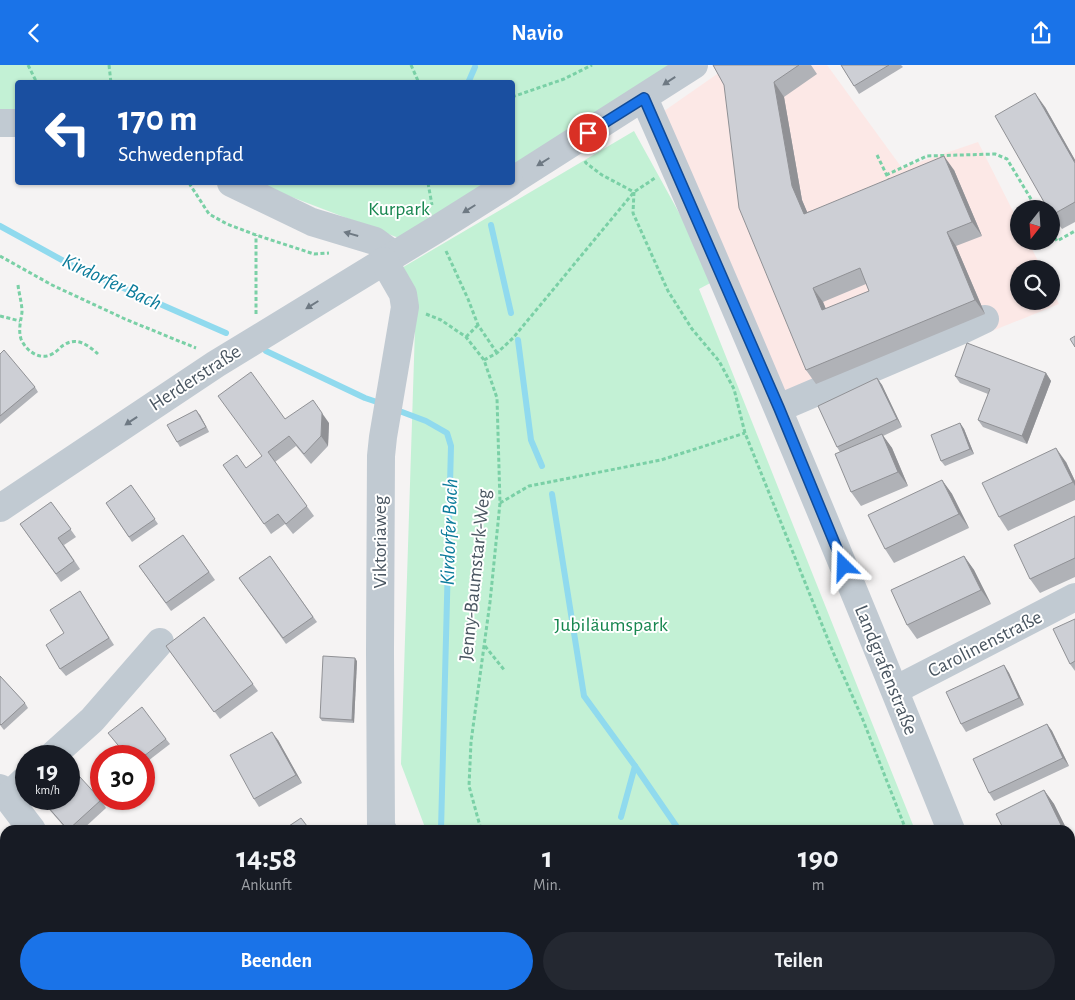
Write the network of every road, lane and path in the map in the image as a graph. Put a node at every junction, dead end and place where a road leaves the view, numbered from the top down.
1 (28, 65) edge
2 (109, 65) edge
3 (410, 65) edge
4 (592, 65) edge
5 (694, 65) edge
6 (36, 80) edge
7 (111, 80) edge
8 (418, 80) edge
9 (515, 96) edge
10 (644, 98) junction
11 (0, 123) edge
12 (15, 123) edge
13 (575, 142) junction
14 (877, 155) dead end
15 (886, 175) junction
16 (515, 180) edge
17 (190, 185) edge
18 (235, 185) edge
19 (507, 185) edge
20 (893, 188) edge
21 (634, 193) junction
22 (1032, 200) edge
23 (437, 229) junction
24 (1075, 231) edge
25 (256, 235) junction
26 (1060, 239) edge
27 (331, 253) dead end
28 (0, 256) edge
29 (389, 258) junction
30 (18, 285) dead end
31 (404, 307) junction
32 (0, 316) edge
33 (985, 319) dead end
34 (256, 320) dead end
35 (20, 321) junction
36 (478, 325) junction
37 (466, 337) junction
38 (497, 353) junction
39 (98, 354) dead end
40 (484, 360) junction
41 (216, 364) junction
42 (779, 408) junction
43 (745, 433) junction
44 (500, 503) junction
45 (0, 508) edge
46 (1075, 597) edge
47 (160, 642) dead end
48 (484, 645) junction
49 (505, 671) dead end
50 (895, 691) junction
51 (64, 745) edge
52 (11, 788) edge
53 (30, 825) edge
54 (381, 825) edge
55 (480, 825) edge
56 (904, 825) edge
57 (949, 825) edge

1 - 6 path
2 - 7 path
3 - 8 path
4 - 9 path
5 -> 10 street, Herderstraße
10 - 13 street, Herderstraße
10 - 42 street, Landgrafenstraße
11 - 12 street
13 -> 16 street, Herderstraße
13 - 21 path
14 - 15 path
15 - 20 path
15 - 22 path
17 - 25 path
29 -> 18 street
19 -> 23 street, Herderstraße
21 - 38 path
21 - 43 path
23 - 29 street, Herderstraße
23 - 36 path
24 - 26 path
25 - 27 path
25 - 34 path
28 - 41 path
29 - 31 street, Viktoriaweg
29 -> 41 street, Herderstraße
30 - 35 path
31 - 37 path, Jenny-Baumstark-Weg
31 - 54 street, Viktoriaweg
32 - 35 path
33 - 42 street
35 - 39 path
36 - 37 path
36 - 38 path
37 - 40 path, Jenny-Baumstark-Weg
38 - 40 path
40 - 44 path, Jenny-Baumstark-Weg
41 -> 45 street, Herderstraße
42 - 50 street, Landgrafenstraße
43 - 44 path
43 - 56 path
44 - 48 path, Jenny-Baumstark-Weg
46 - 50 street, Carolinenstraße
47 - 51 street
48 - 49 path
48 - 55 path, Jenny-Baumstark-Weg
50 - 57 street, Landgrafenstraße
52 - 53 street

